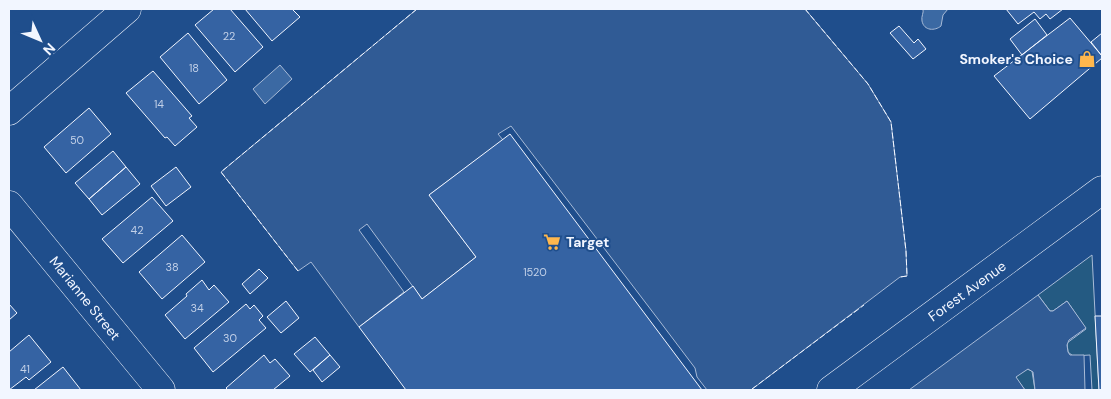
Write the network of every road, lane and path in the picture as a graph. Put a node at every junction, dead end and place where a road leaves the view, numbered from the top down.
1 (127, 9) edge
2 (9, 111) edge
3 (1102, 190) edge
4 (9, 205) edge
5 (161, 390) edge
6 (831, 390) edge

1 - 2 street
3 - 6 street, Forest Avenue
4 - 5 street, Marianne Street

